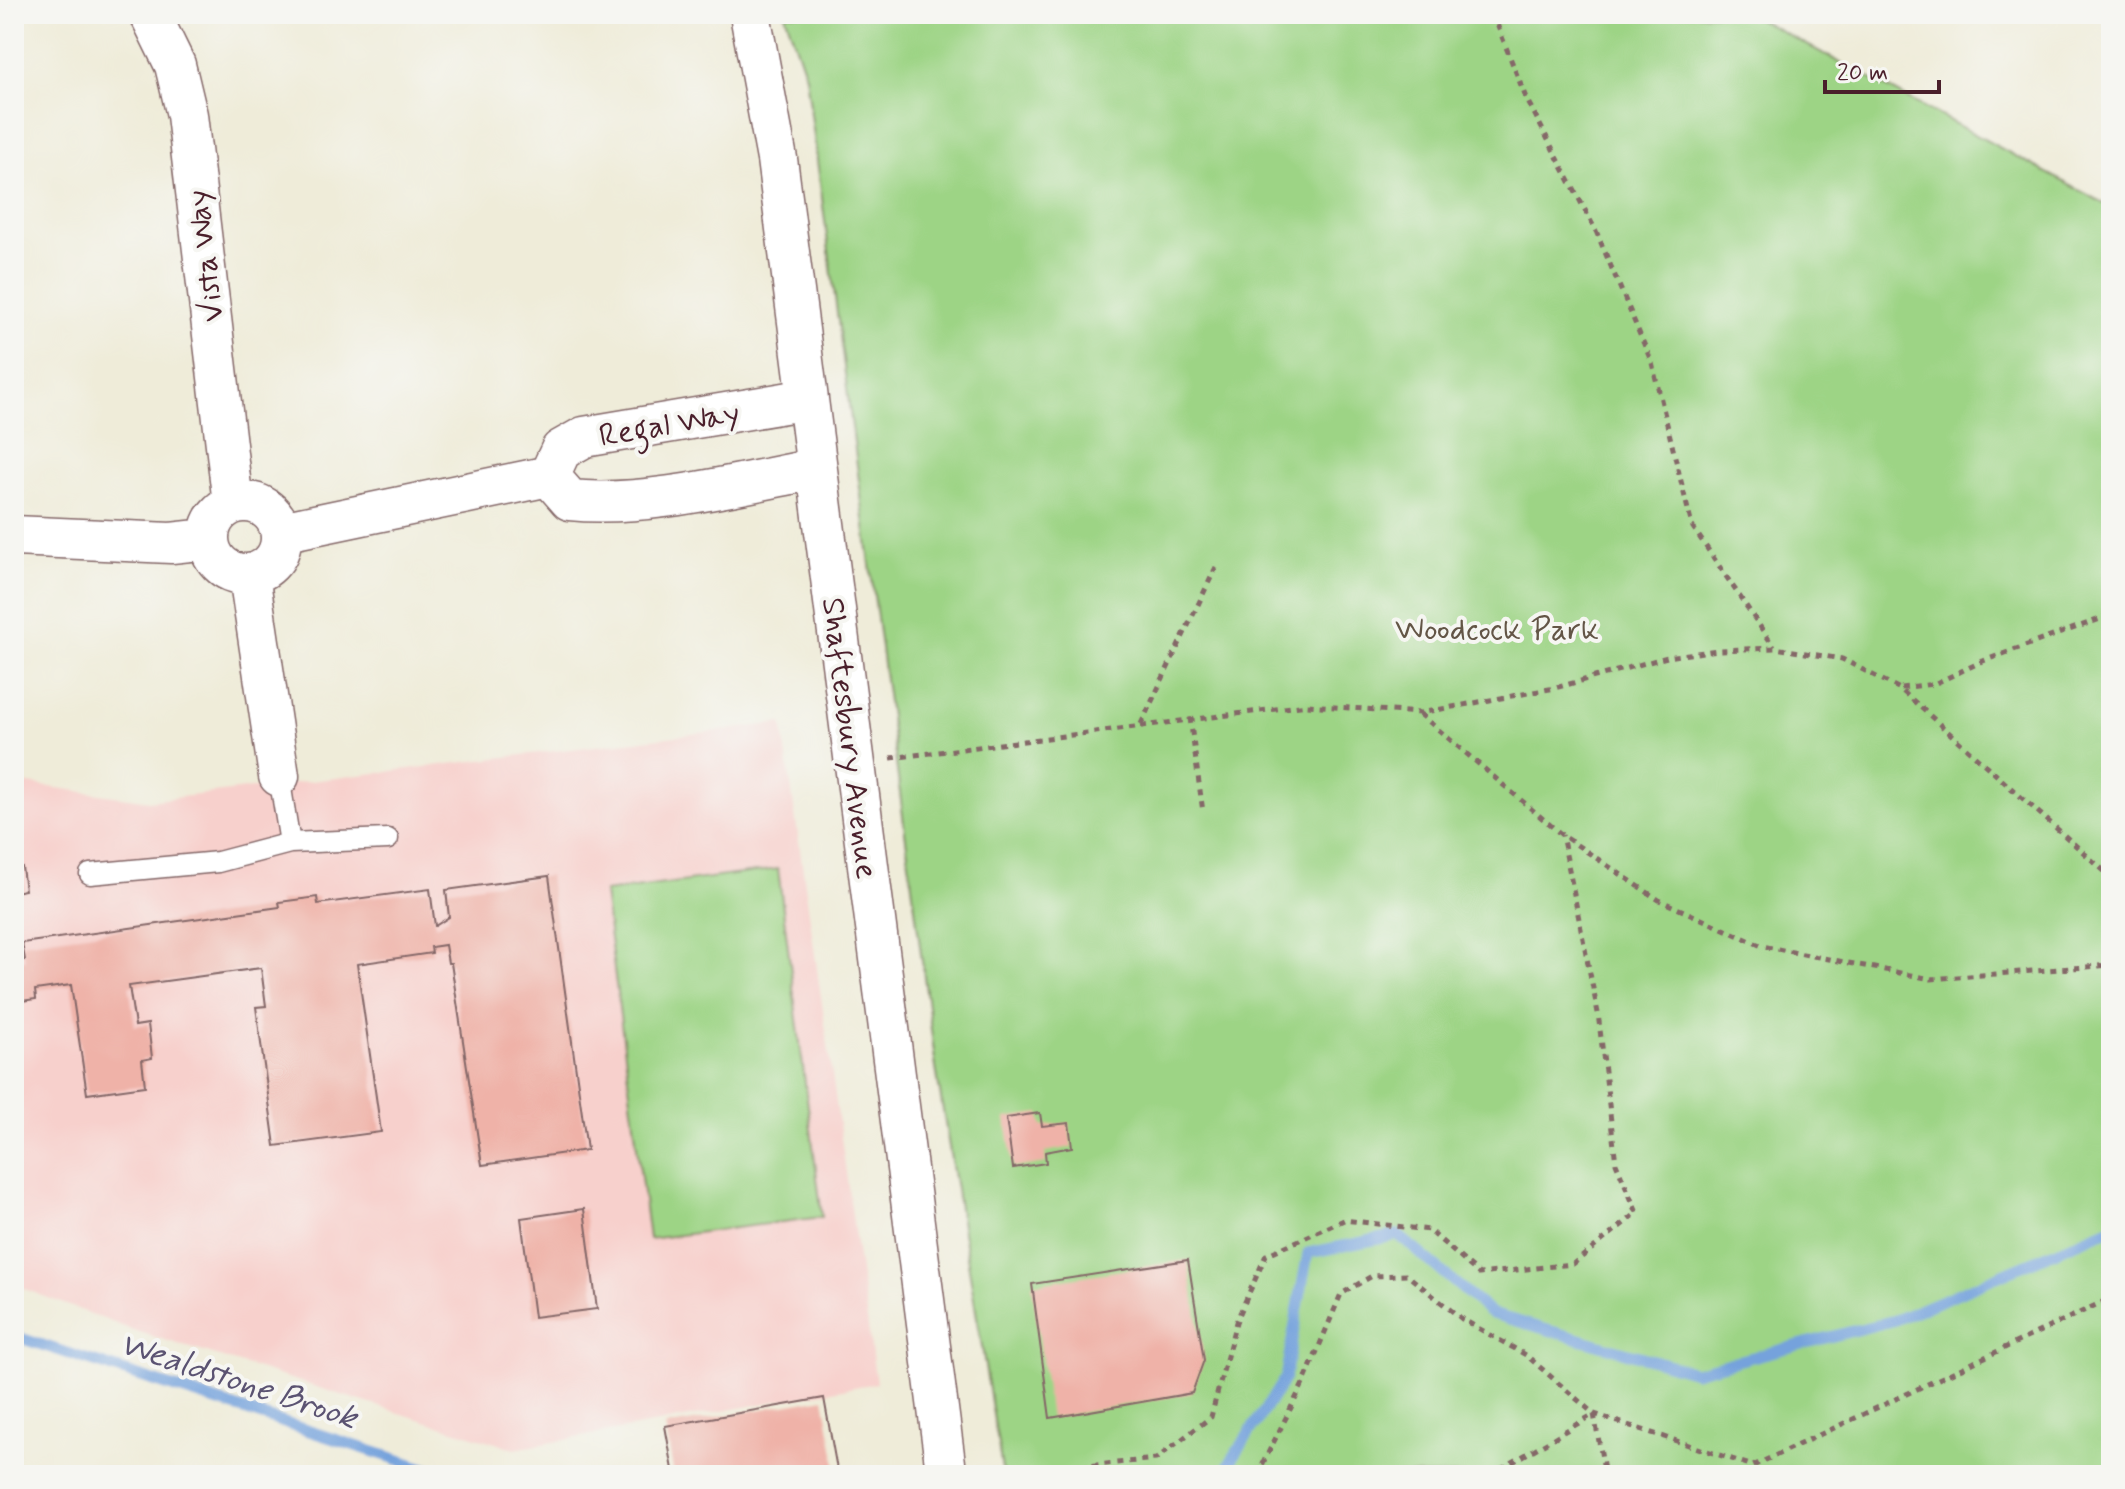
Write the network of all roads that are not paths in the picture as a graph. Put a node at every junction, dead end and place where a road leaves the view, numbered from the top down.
1 (150, 14) edge
2 (750, 14) edge
3 (808, 399) junction
4 (816, 469) junction
5 (549, 476) junction
6 (233, 504) junction
7 (281, 532) junction
8 (14, 536) edge
9 (208, 539) junction
10 (249, 575) junction
11 (279, 776) joint
12 (388, 839) dead end
13 (290, 843) junction
14 (90, 874) dead end
15 (945, 1463) dead end

1 - 6 street, Vista Way
2 - 3 street, Shaftesbury Avenue
3 - 4 street, Shaftesbury Avenue
3 - 5 street, Regal Way
4 - 5 street, Regal Way
4 - 15 street, Shaftesbury Avenue
5 - 7 street
6 - 7 street
6 - 9 street
7 - 10 street
8 - 9 street
9 - 10 street
10 - 11 street
11 - 13 lane
12 - 13 lane
13 - 14 lane

